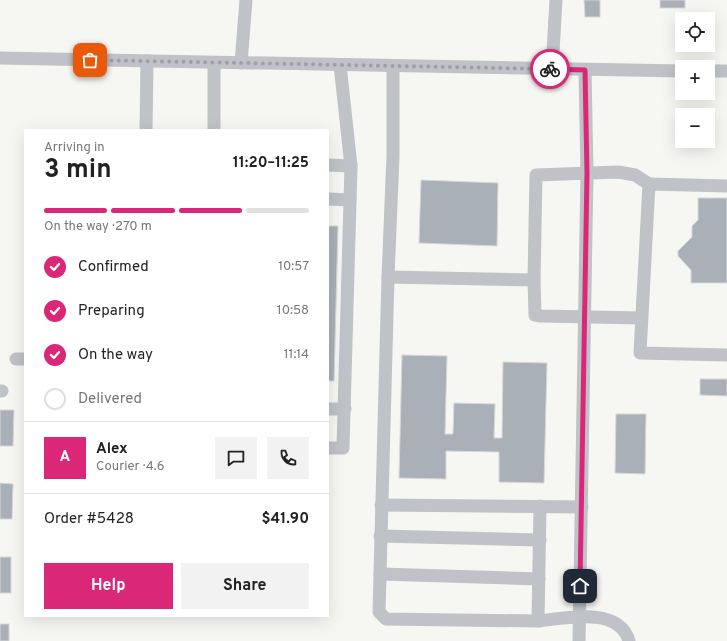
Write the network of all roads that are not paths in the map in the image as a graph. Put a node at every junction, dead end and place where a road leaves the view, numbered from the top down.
1 (246, 0) edge
2 (556, 0) edge
3 (0, 58) edge
4 (147, 61) junction
5 (214, 62) junction
6 (241, 63) junction
7 (340, 65) junction
8 (393, 66) junction
9 (552, 69) junction
10 (585, 70) junction
11 (675, 71) edge
12 (715, 71) edge
13 (727, 71) edge
14 (146, 129) edge
15 (214, 129) edge
16 (329, 165) edge
17 (351, 166) junction
18 (587, 173) junction
19 (649, 184) junction
20 (727, 186) edge
21 (329, 200) edge
22 (350, 200) junction
23 (388, 277) junction
24 (534, 280) junction
25 (585, 317) junction
26 (642, 318) junction
27 (727, 355) edge
28 (329, 409) edge
29 (345, 409) junction
30 (329, 448) edge
31 (381, 505) junction
32 (540, 506) junction
33 (582, 507) junction
34 (380, 536) junction
35 (540, 540) junction
36 (380, 574) junction
37 (539, 579) junction
38 (580, 617) junction
39 (538, 621) junction
40 (579, 641) edge
41 (629, 641) edge

1 - 6 street
2 - 9 street
3 - 4 street
4 - 5 street
4 - 14 street
5 - 6 street
5 - 15 street
6 - 7 street
7 - 8 street
7 - 17 street
8 - 9 street
8 - 23 street
9 - 10 street
10 - 11 street
10 - 18 street
12 - 13 street
16 - 17 street
17 - 22 street
18 - 19 street
18 - 24 street
18 - 25 street
19 - 20 street
19 - 26 street
21 - 22 street
22 - 29 street
23 - 24 street
23 - 31 street
24 - 25 street
25 - 26 street
25 - 33 street
26 - 27 street
28 - 29 street
29 - 30 street
31 - 32 street
31 - 34 street
32 - 33 street
32 - 35 street
33 - 38 street
34 - 35 street
34 - 36 street
35 - 37 street
36 - 37 street
36 - 39 street
37 - 39 street
38 - 39 street
38 - 40 street
38 - 41 street

